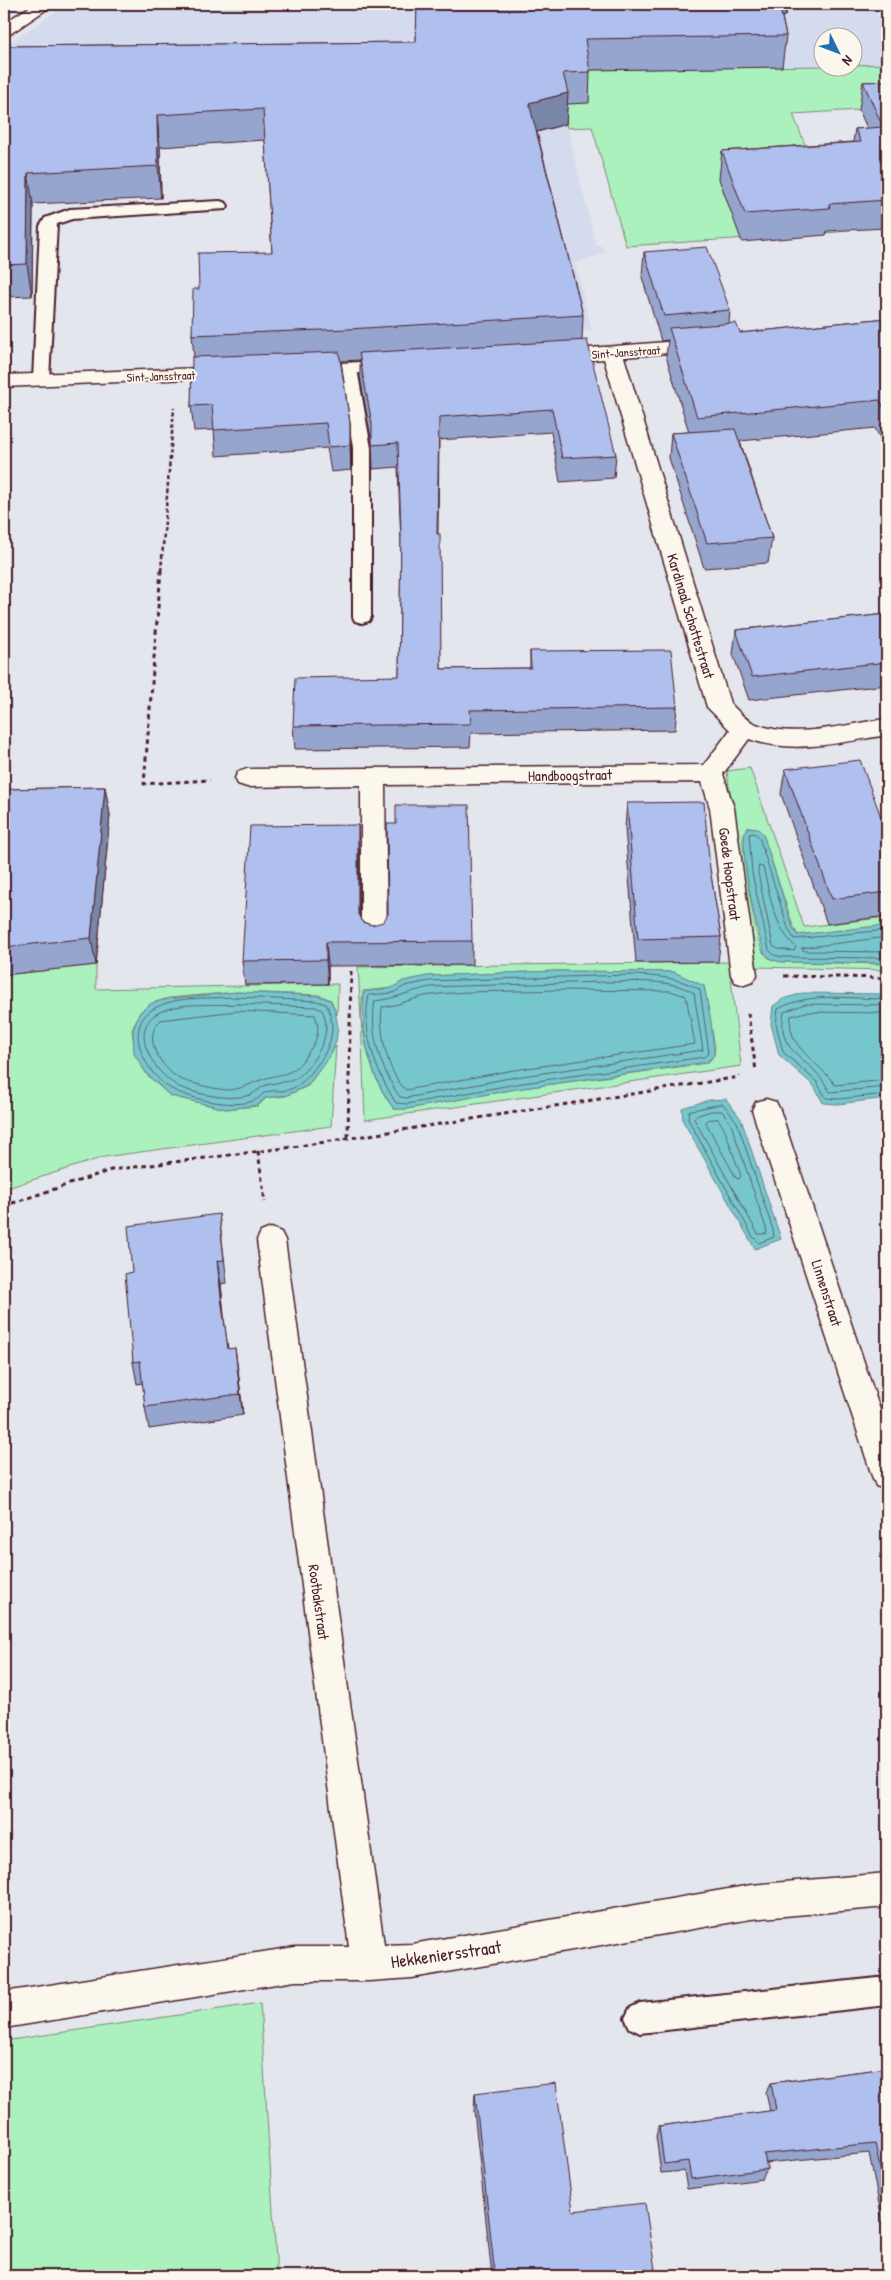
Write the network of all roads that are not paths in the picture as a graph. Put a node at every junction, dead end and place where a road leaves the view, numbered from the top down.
1 (45, 4) edge
2 (4, 30) edge
3 (220, 206) dead end
4 (728, 343) edge
5 (612, 353) junction
6 (534, 358) edge
7 (417, 365) edge
8 (349, 369) junction
9 (282, 372) edge
10 (253, 373) edge
11 (41, 380) junction
12 (4, 381) edge
13 (362, 617) dead end
14 (887, 727) edge
15 (744, 728) junction
16 (711, 773) junction
17 (373, 777) junction
18 (247, 778) road end
19 (374, 938) edge
20 (744, 975) road end
21 (766, 1110) road end
22 (271, 1240) road end
23 (887, 1476) edge
24 (887, 1890) edge
25 (369, 1964) junction
26 (887, 1990) edge
27 (4, 2010) edge
28 (640, 2018) dead end

1 - 2 street
3 - 11 lane
4 - 5 street, Sint-Jansstraat
5 - 6 street, Sint-Jansstraat
5 - 15 street, Kardinaal Schottestraat
7 - 8 street
8 - 9 street
8 - 13 lane
10 - 11 street, Sint-Jansstraat
11 - 12 street, Sint-Jansstraat
14 - 15 street, Kardinaal Schottestraat
15 - 16 street
16 - 17 street, Handboogstraat
16 - 20 street, Goede Hoopstraat
17 - 18 street, Handboogstraat
17 - 19 street
21 - 23 street, Linnenstraat
22 - 25 street, Rootbakstraat
24 - 25 street, Hekkeniersstraat
25 - 27 street, Hekkeniersstraat
26 - 28 lane

